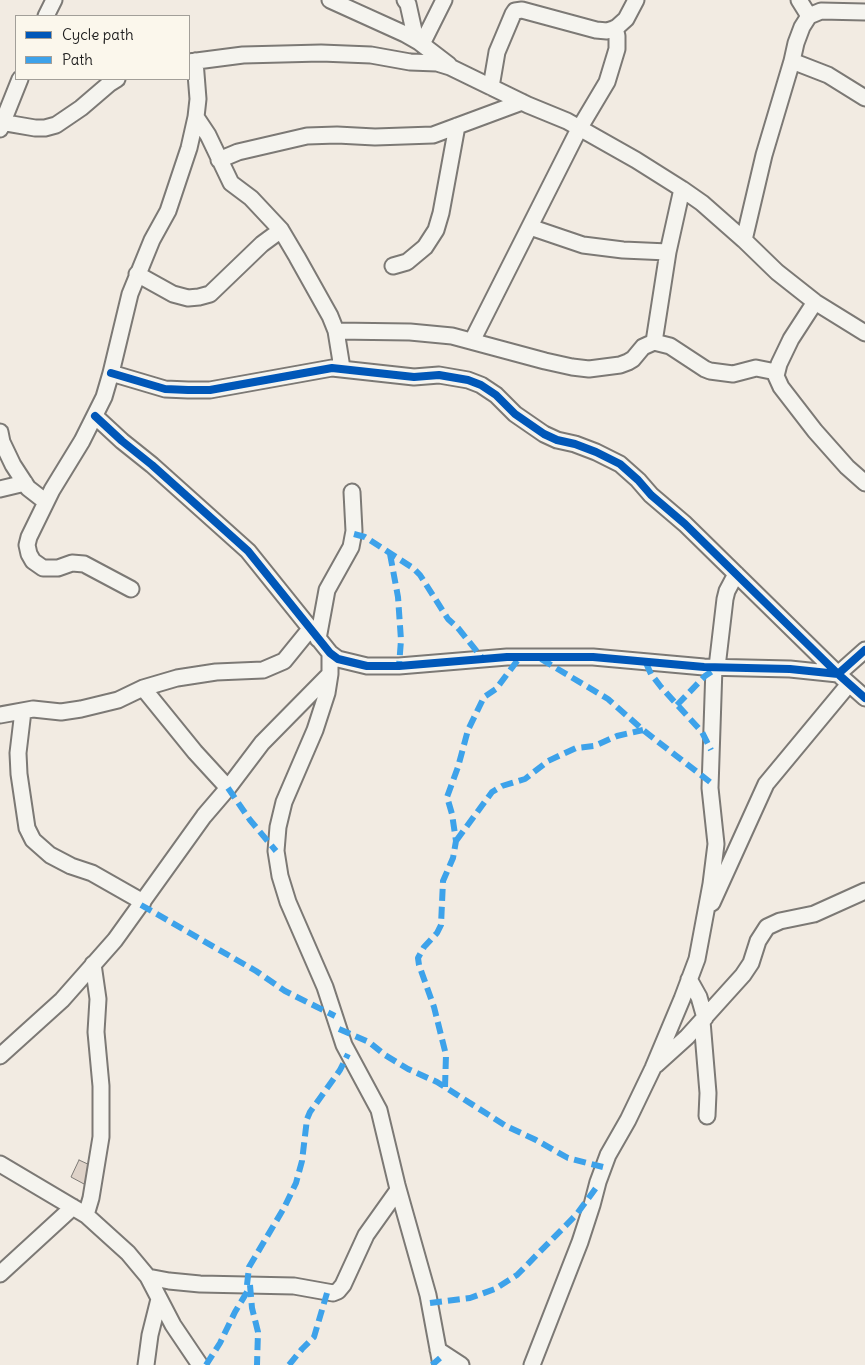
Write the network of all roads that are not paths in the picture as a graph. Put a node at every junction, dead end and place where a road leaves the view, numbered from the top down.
1 (54, 0) edge
2 (330, 0) edge
3 (405, 0) edge
4 (444, 0) edge
5 (636, 0) edge
6 (799, 0) edge
7 (865, 12) edge
8 (46, 15) edge
9 (809, 16) junction
10 (615, 28) junction
11 (419, 42) junction
12 (192, 61) edge
13 (792, 61) junction
14 (450, 67) junction
15 (20, 80) edge
16 (115, 80) edge
17 (491, 87) junction
18 (865, 98) edge
19 (522, 102) junction
20 (196, 117) junction
21 (1, 125) edge
22 (457, 126) junction
23 (580, 129) junction
24 (219, 160) junction
25 (682, 189) junction
26 (530, 227) junction
27 (281, 230) junction
28 (744, 240) junction
29 (668, 252) junction
30 (393, 266) dead end
31 (137, 274) junction
32 (815, 302) junction
33 (336, 331) junction
34 (865, 333) edge
35 (472, 341) junction
36 (654, 342) junction
37 (342, 368) junction
38 (776, 372) junction
39 (112, 373) junction
40 (95, 416) junction
41 (0, 432) edge
42 (25, 483) junction
43 (865, 483) edge
44 (0, 489) edge
45 (352, 492) dead end
46 (46, 502) junction
47 (736, 574) junction
48 (131, 589) dead end
49 (314, 634) junction
50 (865, 650) edge
51 (330, 653) junction
52 (359, 664) junction
53 (716, 667) junction
54 (330, 677) junction
55 (843, 679) junction
56 (143, 688) junction
57 (865, 698) edge
58 (23, 711) junction
59 (0, 715) edge
60 (228, 788) junction
61 (865, 891) edge
62 (143, 902) junction
63 (704, 917) junction
64 (93, 964) junction
65 (689, 979) junction
66 (704, 1019) junction
67 (0, 1056) edge
68 (653, 1068) junction
69 (708, 1116) dead end
70 (0, 1164) edge
71 (398, 1190) junction
72 (79, 1211) junction
73 (0, 1274) edge
74 (148, 1276) junction
75 (159, 1299) junction
76 (438, 1350) junction
77 (146, 1365) edge
78 (200, 1365) edge
79 (442, 1365) edge
80 (461, 1365) edge
81 (532, 1365) edge

1 - 8 street
2 - 11 street
3 - 11 street
4 - 11 street
5 - 10 street
6 - 9 street
7 - 9 street
9 - 13 street
10 - 17 street
10 - 23 street
11 - 14 street
12 - 14 street
12 - 20 street
13 - 18 street
13 - 28 street
14 - 17 street
15 - 21 street
16 - 21 street
17 - 19 street
19 - 22 street
19 - 23 street
20 - 24 street
20 - 31 street
22 - 24 street
22 - 30 street
23 - 25 street
23 - 26 street
24 - 27 street
25 - 28 street
25 - 29 street
26 - 29 street
26 - 35 street
27 - 31 street
27 - 33 street
28 - 32 street
29 - 36 street
31 - 39 street
32 - 34 street
32 - 38 street
33 - 35 street
33 - 37 street
35 - 36 street
36 - 38 street
37 - 39 street
37 - 47 street
38 - 43 street
39 - 40 street
40 - 46 street
40 - 49 street
41 - 42 street
42 - 44 street
42 - 46 street
45 - 49 street
46 - 48 street
47 - 53 street
47 - 55 street
49 - 51 street
49 - 56 street
50 - 55 street
51 - 52 street
51 - 54 street
52 - 53 street
52 - 54 street
53 - 55 street
53 - 63 street
54 - 60 street
54 - 71 street
55 - 57 street
55 - 63 street
56 - 58 street
56 - 60 street
58 - 59 street
58 - 62 street
60 - 62 street
61 - 66 street
62 - 64 street
63 - 65 street
64 - 67 street
64 - 72 street
65 - 66 street
65 - 68 street
66 - 68 street
66 - 69 street
68 - 81 street
70 - 72 street
71 - 74 street
71 - 76 street
72 - 73 street
72 - 74 street
74 - 75 street
75 - 77 street
75 - 78 street
76 - 79 street
76 - 80 street

